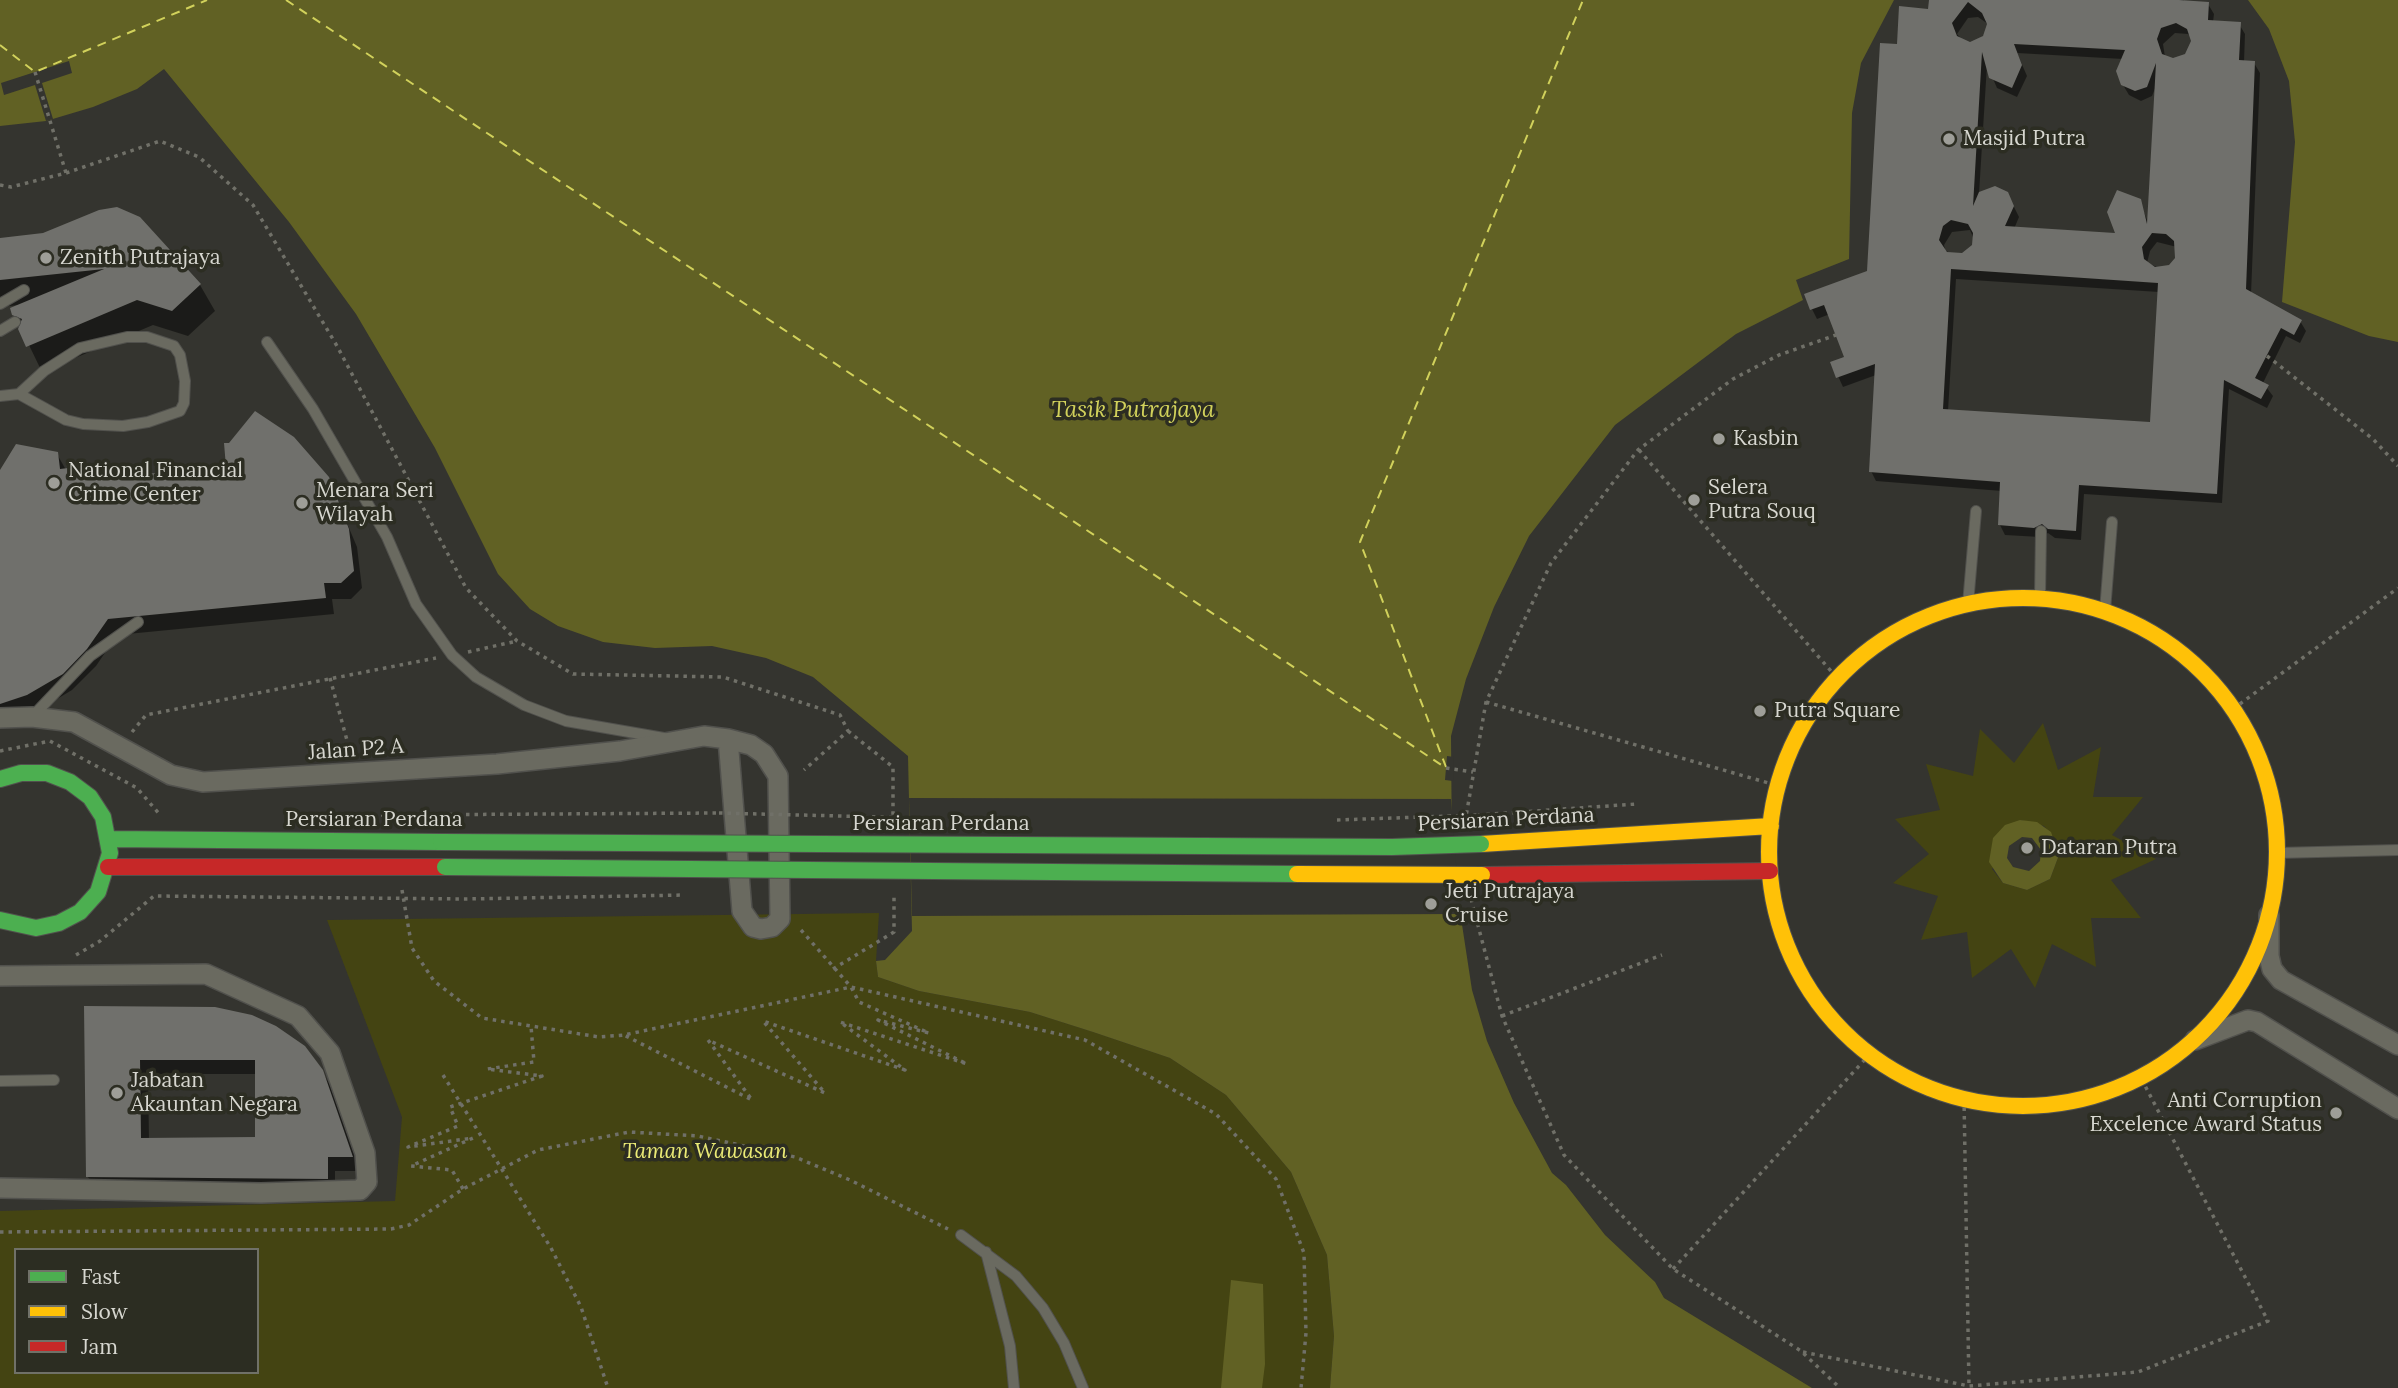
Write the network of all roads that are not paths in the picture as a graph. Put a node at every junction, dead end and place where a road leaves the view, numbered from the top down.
1 (24, 290) dead end
2 (0, 304) edge
3 (15, 322) dead end
4 (0, 331) edge
5 (267, 342) dead end
6 (19, 394) junction
7 (0, 396) edge
8 (1976, 511) dead end
9 (2112, 522) dead end
10 (2041, 531) dead end
11 (2040, 598) junction
12 (1968, 604) junction
13 (2105, 611) junction
14 (138, 622) dead end
15 (32, 717) junction
16 (0, 718) edge
17 (728, 739) junction
18 (678, 740) junction
19 (0, 779) edge
20 (1771, 826) junction
21 (109, 839) junction
22 (2398, 850) edge
23 (2277, 853) junction
24 (108, 867) junction
25 (1770, 871) junction
26 (2269, 915) junction
27 (0, 920) edge
28 (0, 976) edge
29 (2195, 1040) junction
30 (2398, 1045) edge
31 (54, 1080) dead end
32 (0, 1081) edge
33 (2398, 1109) edge
34 (0, 1188) edge
35 (961, 1235) road end
36 (986, 1251) junction
37 (1014, 1388) edge
38 (1083, 1388) edge

1 - 2 lane
3 - 4 lane
5 - 18 lane
6 - 6 lane
6 - 7 lane
8 - 12 lane
9 - 13 lane
10 - 11 lane
11 - 12 main road
11 - 13 main road
12 - 20 main road
13 - 23 main road
14 - 15 lane
15 - 16 street, Jalan P2 A
15 - 18 street, Jalan P2 A
17 - 17 street, Jalan P2 A
17 - 18 street, Jalan P2 A
19 - 21 main road
20 - 21 main road, Persiaran Perdana, bridge
20 - 25 main road
21 - 24 main road
22 - 23 lane
23 - 26 main road
24 - 25 main road, bridge
24 - 27 main road
25 - 29 main road
26 - 29 main road
26 - 30 street
28 - 34 street
29 - 33 street
31 - 32 lane
35 - 36 lane
36 - 37 lane
36 - 38 lane

